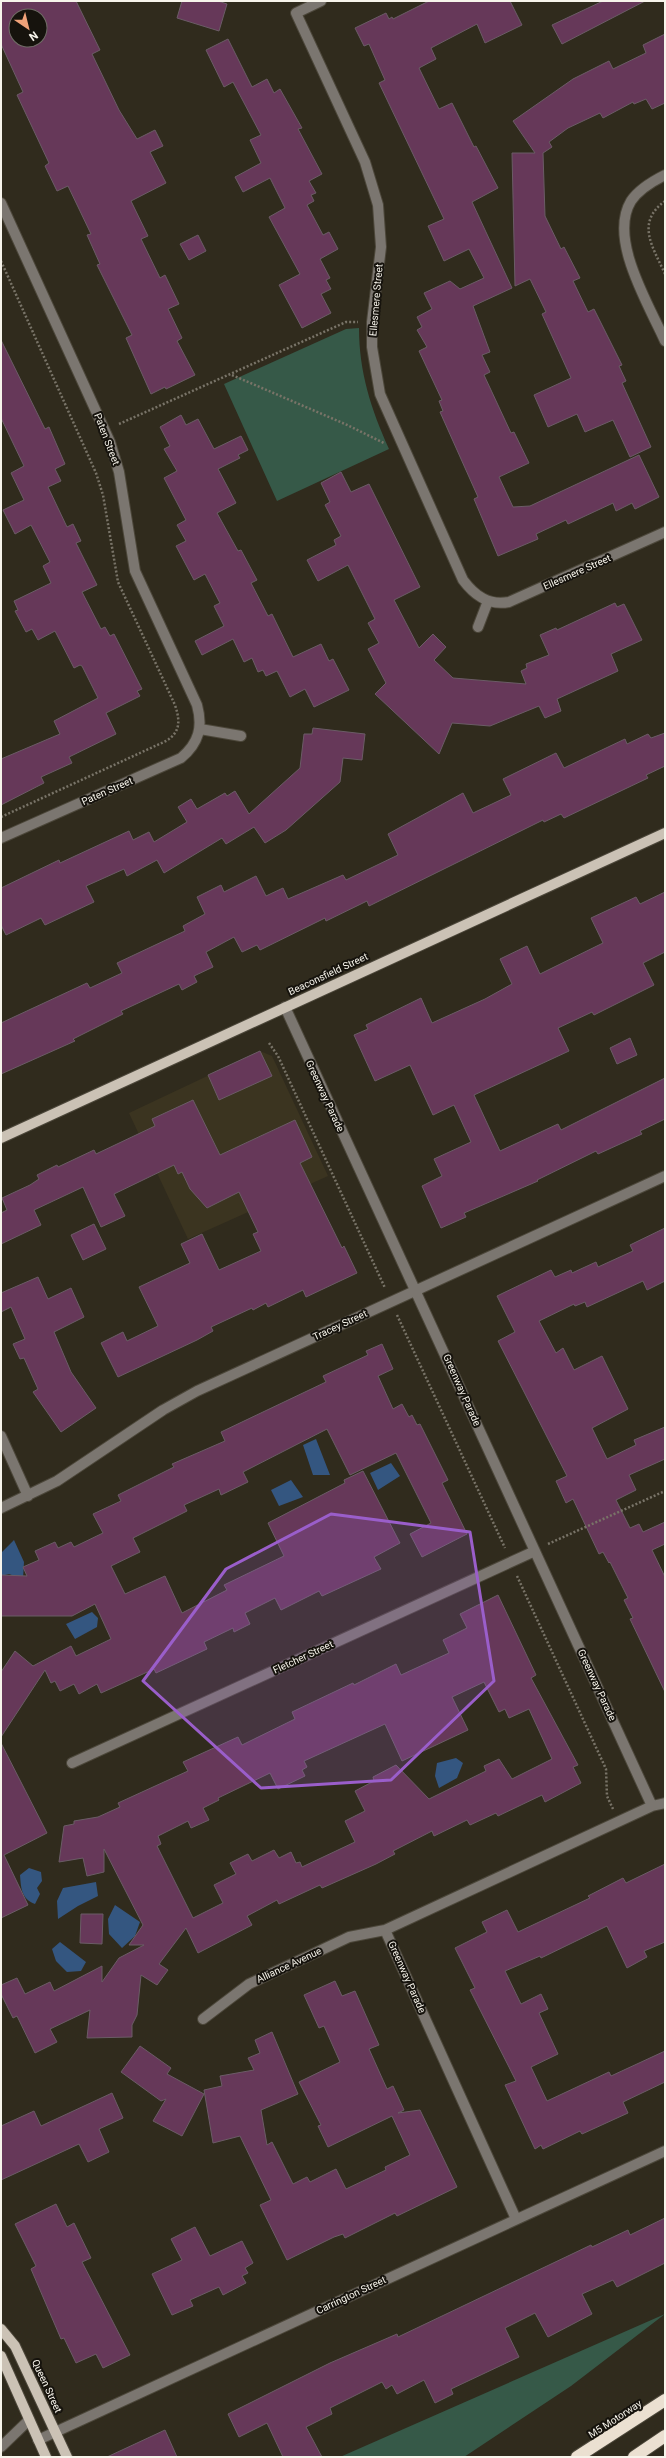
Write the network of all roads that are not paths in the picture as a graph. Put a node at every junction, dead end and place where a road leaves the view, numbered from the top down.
1 (321, 1) edge
2 (665, 174) edge
3 (1, 203) edge
4 (665, 340) edge
5 (665, 532) edge
6 (488, 601) junction
7 (478, 627) dead end
8 (200, 729) junction
9 (241, 736) dead end
10 (665, 832) edge
11 (1, 838) edge
12 (285, 1007) junction
13 (1, 1138) edge
14 (665, 1176) edge
15 (416, 1290) junction
16 (1, 1436) edge
17 (28, 1496) junction
18 (1, 1508) edge
19 (535, 1551) junction
20 (72, 1763) dead end
21 (665, 1803) edge
22 (652, 1806) junction
23 (385, 1930) junction
24 (203, 2020) dead end
25 (665, 2151) edge
26 (516, 2219) junction
27 (1, 2329) edge
28 (1, 2356) edge
29 (665, 2400) edge
30 (29, 2420) junction
31 (56, 2432) junction
32 (665, 2436) edge
33 (38, 2440) junction
34 (1, 2447) edge
35 (46, 2457) edge
36 (67, 2457) edge
37 (577, 2457) edge
38 (634, 2457) edge

1 - 6 street, Ellesmere Street
2 - 4 street
3 - 8 street, Paten Street
5 - 6 street, Ellesmere Street
6 - 7 street
8 - 9 street
8 - 11 street, Paten Street
10 - 12 main road, Beaconsfield Street
12 - 13 main road, Beaconsfield Street
12 - 15 street, Greenway Parade
14 - 15 street, Tracey Street
15 - 17 street, Tracey Street
15 - 19 street, Greenway Parade
16 - 17 street
17 - 18 street, Tracey Street
19 - 20 street, Fletcher Street
19 - 22 street, Greenway Parade
21 - 22 street
22 - 23 street, Greenway Parade
23 - 24 street, Alliance Avenue
23 - 26 street, Greenway Parade
25 - 26 street, Carrington Street
26 - 31 street, Carrington Street
27 - 31 main road, Queen Street
28 - 30 main road
29 - 37 highway, M5 Motorway
30 - 33 main road
30 - 34 street
31 - 33 street, Carrington Street
31 - 36 main road, Queen Street
32 - 38 highway
33 - 35 main road

